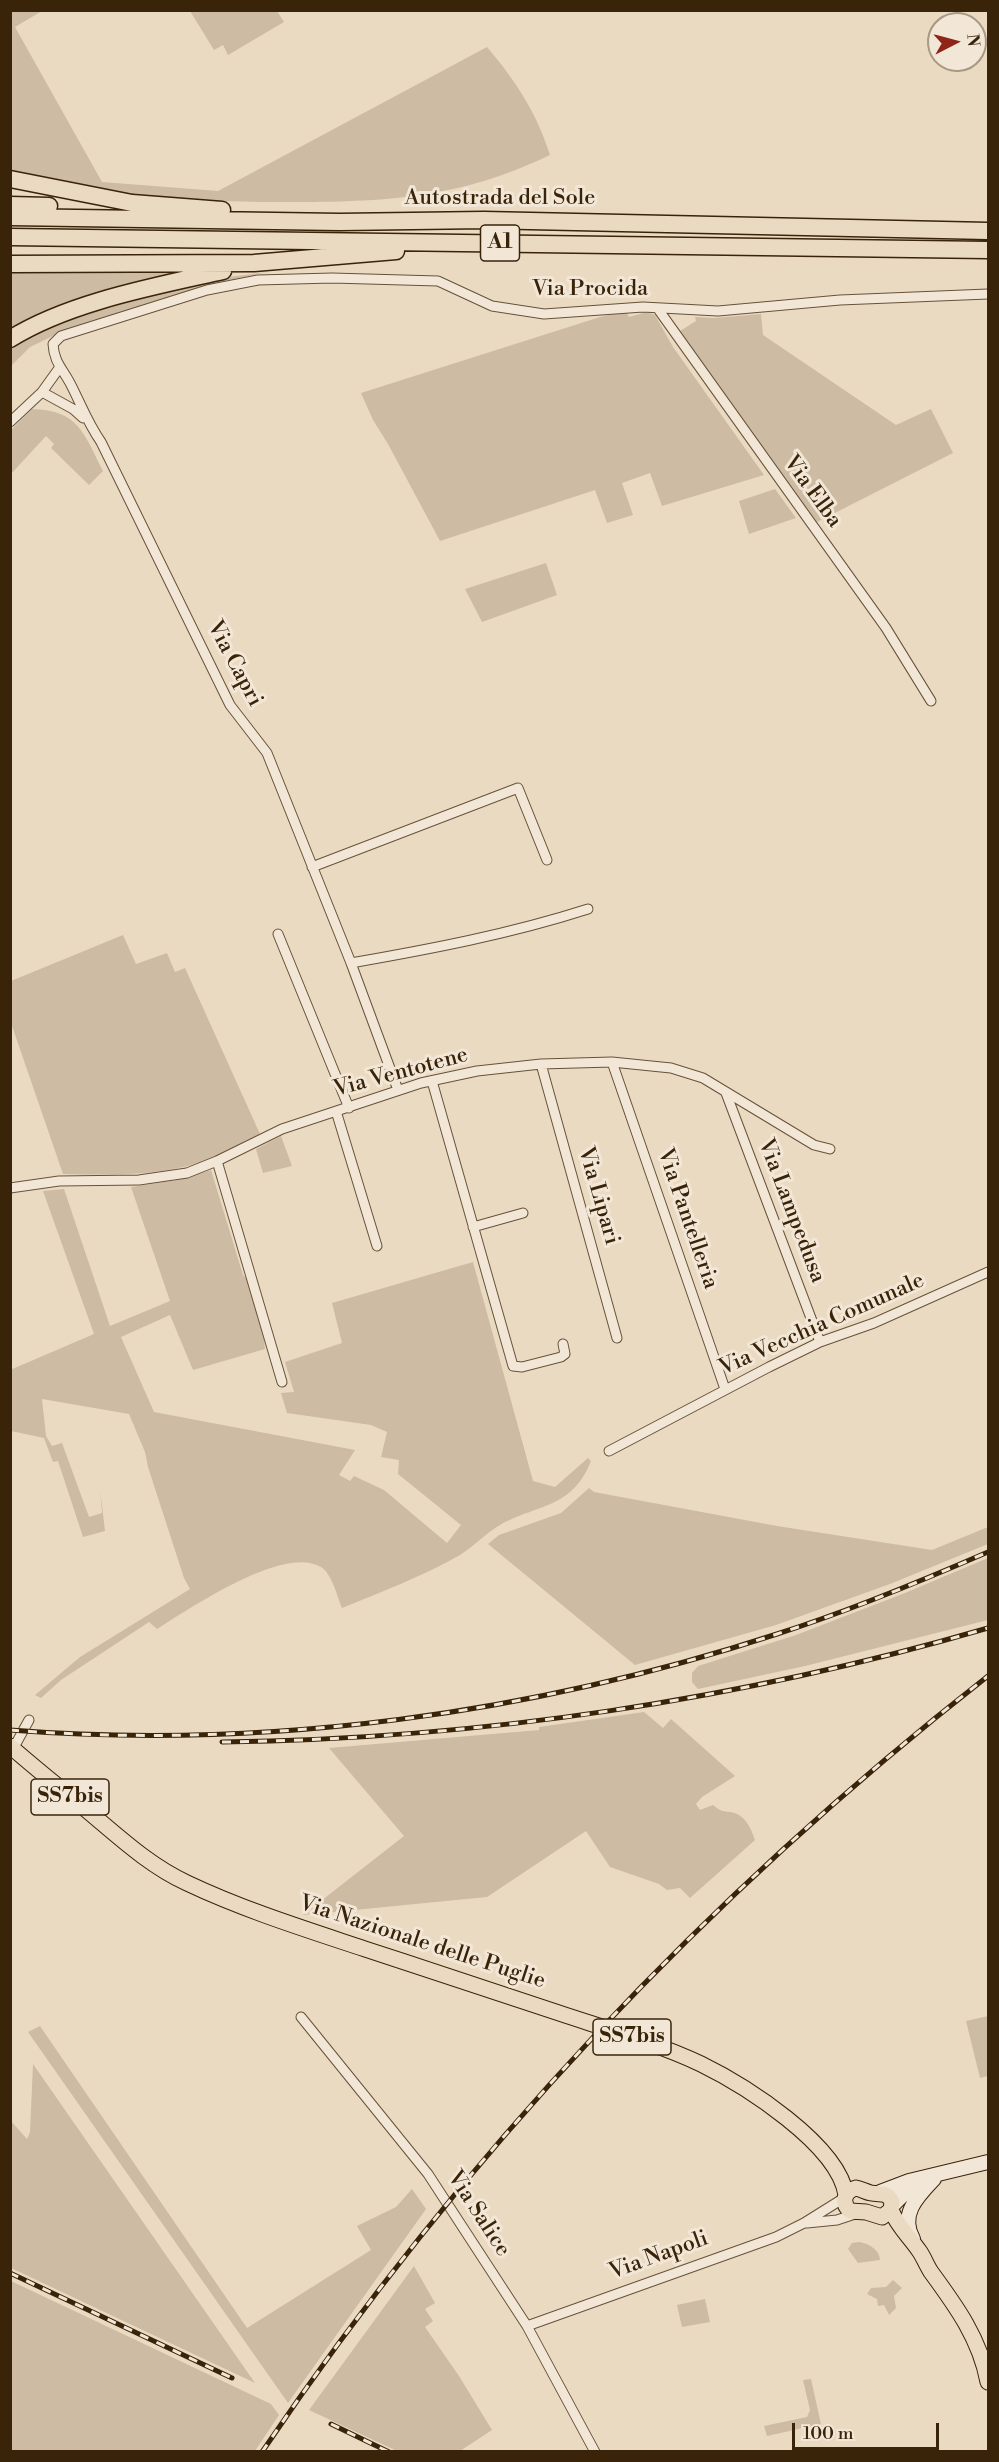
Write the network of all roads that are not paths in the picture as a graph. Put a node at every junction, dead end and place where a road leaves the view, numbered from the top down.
1 (10, 179) edge
2 (10, 205) edge
3 (10, 217) edge
4 (193, 220) junction
5 (288, 221) junction
6 (988, 231) edge
7 (10, 237) edge
8 (480, 243) junction
9 (988, 250) edge
10 (254, 263) junction
11 (10, 264) edge
12 (988, 294) edge
13 (658, 309) junction
14 (10, 339) edge
15 (60, 367) junction
16 (42, 392) junction
17 (86, 420) junction
18 (10, 422) edge
19 (931, 701) dead end
20 (547, 860) dead end
21 (312, 867) junction
22 (588, 909) dead end
23 (278, 934) dead end
24 (351, 963) junction
25 (612, 1062) junction
26 (541, 1064) junction
27 (432, 1081) junction
28 (398, 1090) junction
29 (726, 1093) junction
30 (349, 1108) junction
31 (336, 1111) junction
32 (831, 1149) dead end
33 (217, 1161) junction
34 (10, 1188) edge
35 (523, 1213) dead end
36 (473, 1227) junction
37 (378, 1246) dead end
38 (988, 1272) edge
39 (617, 1338) dead end
40 (820, 1342) junction
41 (563, 1344) dead end
42 (282, 1382) dead end
43 (725, 1389) junction
44 (609, 1451) dead end
45 (29, 1720) dead end
46 (12, 1747) edge
47 (301, 2017) dead end
48 (830, 2162) junction
49 (988, 2162) edge
50 (948, 2172) junction
51 (934, 2179) junction
52 (864, 2191) junction
53 (880, 2192) junction
54 (845, 2196) junction
55 (891, 2208) junction
56 (858, 2212) junction
57 (874, 2215) junction
58 (804, 2223) junction
59 (919, 2251) junction
60 (930, 2271) junction
61 (527, 2326) junction
62 (988, 2382) edge
63 (595, 2451) edge

1 - 5 highway
2 - 4 highway
3 - 4 highway, Autostrada del Sole / A1
4 - 5 highway, Autostrada del Sole / A1
5 - 6 highway, Autostrada del Sole / A1
7 - 8 highway, Autostrada del Sole / A1
8 - 9 highway, Autostrada del Sole / A1
8 - 10 highway
10 - 11 highway
10 - 14 highway
12 - 13 street, Via Procida
13 - 15 street, Via Procida
13 - 19 street, Via Elba
15 - 16 street
15 - 17 street, Via Capri
16 - 17 street
16 - 18 street
17 - 21 street, Via Capri
20 - 21 street
21 - 24 street, Via Capri
22 - 24 street
23 - 30 street
24 - 28 street, Via Capri
25 - 26 street, Via Ventotene
25 - 29 street, Via Ventotene
25 - 43 street, Via Pantelleria
26 - 27 street, Via Ventotene
26 - 39 street, Via Lipari
27 - 28 street, Via Ventotene
27 - 36 street
28 - 30 street, Via Ventotene
29 - 32 street, Via Ventotene
29 - 40 street, Via Lampedusa
30 - 31 street, Via Ventotene
31 - 33 street, Via Ventotene
31 - 37 street
33 - 34 street, Via Ventotene
33 - 42 street
35 - 36 street
36 - 41 street
38 - 40 street, Via Vecchia Comunale
40 - 43 street, Via Vecchia Comunale
43 - 44 street, Via Vecchia Comunale
45 - 46 street
46 - 48 main road, Via Nazionale delle Puglie / SS7bis
47 - 61 street, Via Salice
48 - 52 main road, Via Nazionale delle Puglie / SS7bis
48 - 54 main road, Via Nazionale delle Puglie / SS7bis
49 - 50 main road
50 - 51 main road
50 - 53 main road
51 - 55 main road
51 - 59 main road
52 - 53 main road
52 - 54 main road
53 - 55 main road
54 - 56 main road
54 - 58 street, Via Napoli
55 - 57 main road
55 - 59 main road
56 - 57 main road
56 - 58 street, Via Napoli
57 - 60 main road
58 - 61 street, Via Napoli
59 - 60 main road
60 - 62 main road
61 - 63 street, Via Salice

